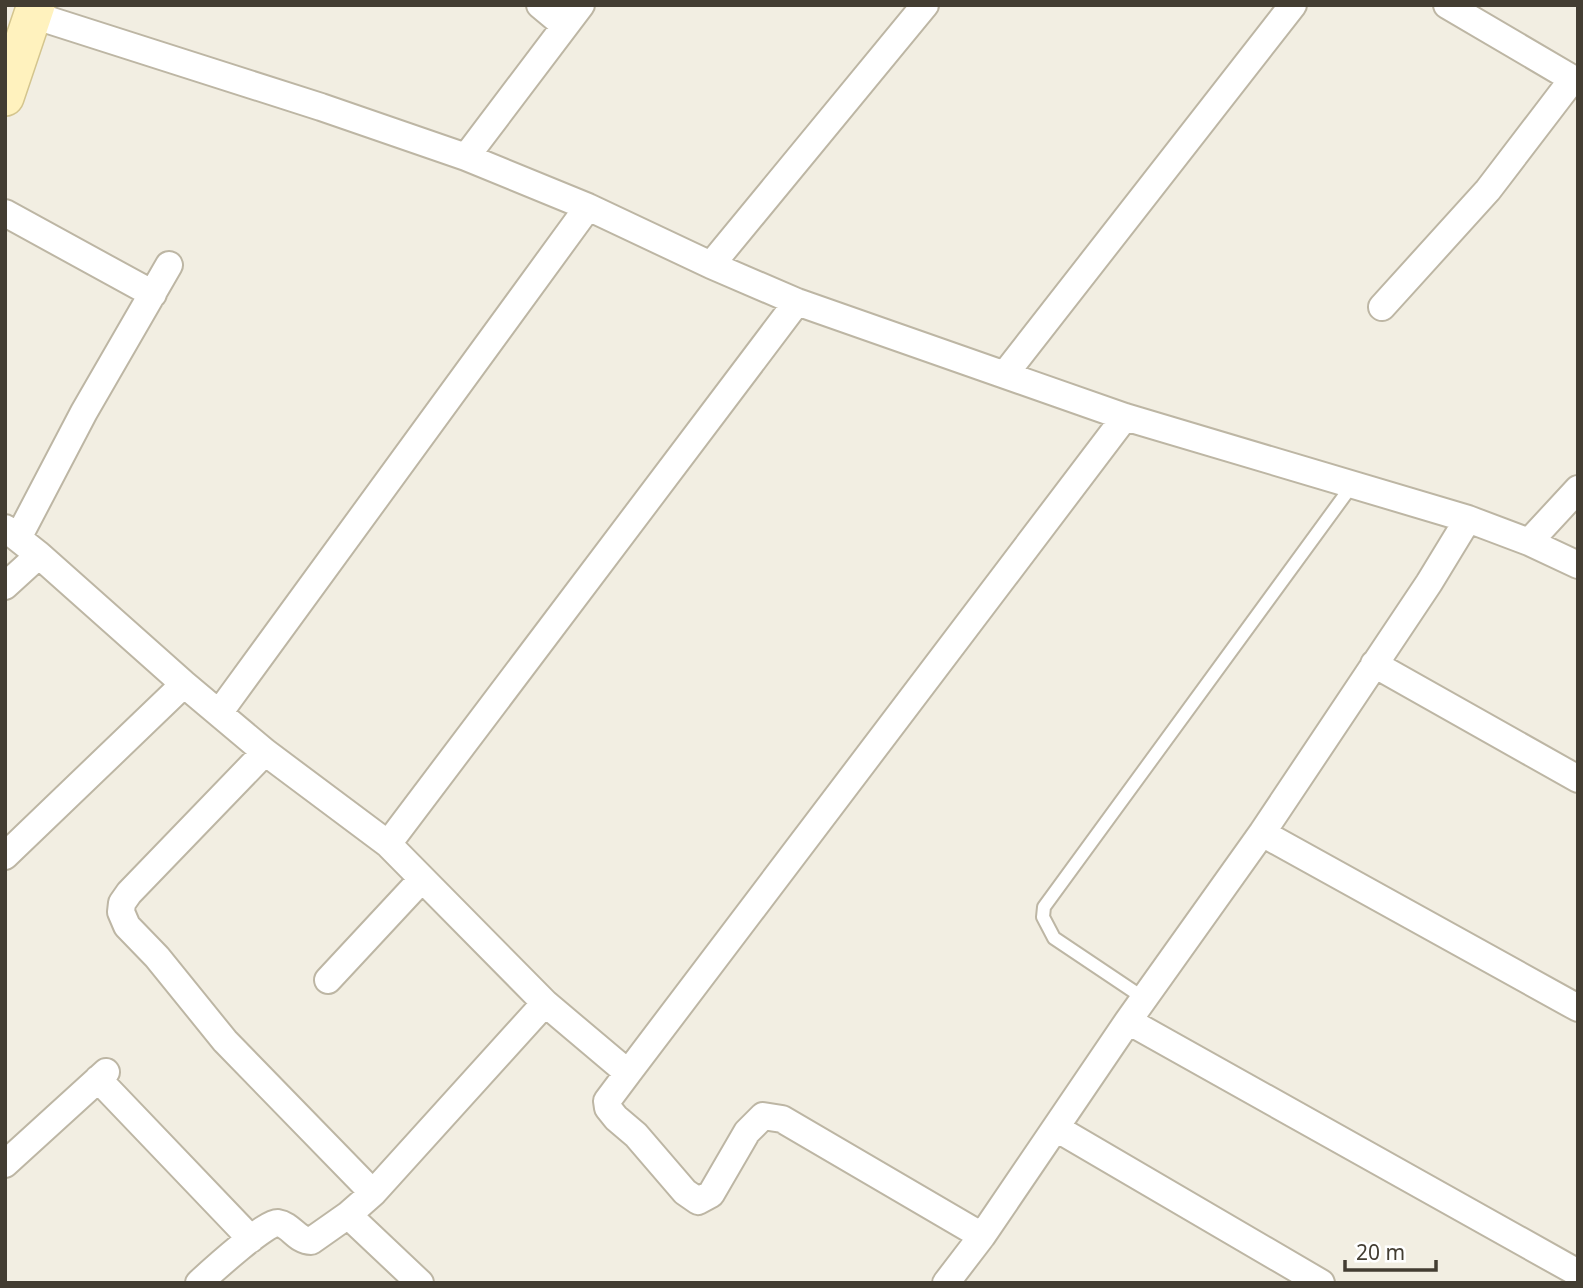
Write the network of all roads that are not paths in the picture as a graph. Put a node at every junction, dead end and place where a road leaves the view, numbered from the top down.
1 (540, 5) edge
2 (925, 5) edge
3 (1293, 5) edge
4 (1447, 5) edge
5 (25, 9) edge
6 (573, 15) edge
7 (1575, 81) edge
8 (5, 97) edge
9 (466, 157) junction
10 (588, 207) junction
11 (5, 213) edge
12 (169, 265) dead end
13 (711, 265) junction
14 (153, 294) junction
15 (797, 302) junction
16 (1382, 307) dead end
17 (1005, 374) junction
18 (1125, 417) junction
19 (1353, 484) junction
20 (1578, 489) edge
21 (1468, 519) junction
22 (12, 533) edge
23 (1529, 542) junction
24 (39, 555) junction
25 (1578, 565) edge
26 (5, 586) edge
27 (1374, 664) junction
28 (184, 684) junction
29 (219, 713) junction
30 (265, 752) junction
31 (1578, 779) edge
32 (1262, 834) junction
33 (388, 844) junction
34 (5, 856) edge
35 (422, 879) junction
36 (328, 980) dead end
37 (1145, 999) junction
38 (545, 1003) junction
39 (1578, 1008) edge
40 (1128, 1021) junction
41 (628, 1073) junction
42 (1056, 1128) junction
43 (5, 1164) edge
44 (373, 1193) junction
45 (348, 1215) junction
46 (982, 1236) junction
47 (251, 1239) junction
48 (1578, 1273) edge
49 (199, 1283) edge
50 (421, 1283) edge
51 (946, 1283) edge
52 (1321, 1283) edge

1 - 6 street
2 - 13 street
3 - 17 street
4 - 7 street
5 - 8 street
5 - 9 street
6 - 9 street
7 - 16 street
9 - 10 street
10 - 13 street
10 - 29 street
11 - 14 street
12 - 14 street
13 - 15 street
14 - 22 street
15 - 17 street
15 - 33 street
17 - 18 street
18 - 19 street
18 - 41 street
19 - 21 street
19 - 37 lane
20 - 23 street
21 - 23 street
21 - 27 street
22 - 24 street
23 - 25 street
24 - 26 street
24 - 28 street
27 - 31 street
27 - 32 street
28 - 29 street
28 - 34 street
29 - 30 street
30 - 33 street
30 - 44 street
32 - 37 street
32 - 39 street
33 - 35 street
35 - 36 street
35 - 38 street
37 - 40 street
38 - 41 street
38 - 44 street
40 - 42 street
40 - 48 street
41 - 46 street
42 - 46 street
42 - 52 street
43 - 47 street
44 - 45 street
45 - 47 street
45 - 50 street
46 - 51 street
47 - 49 street

